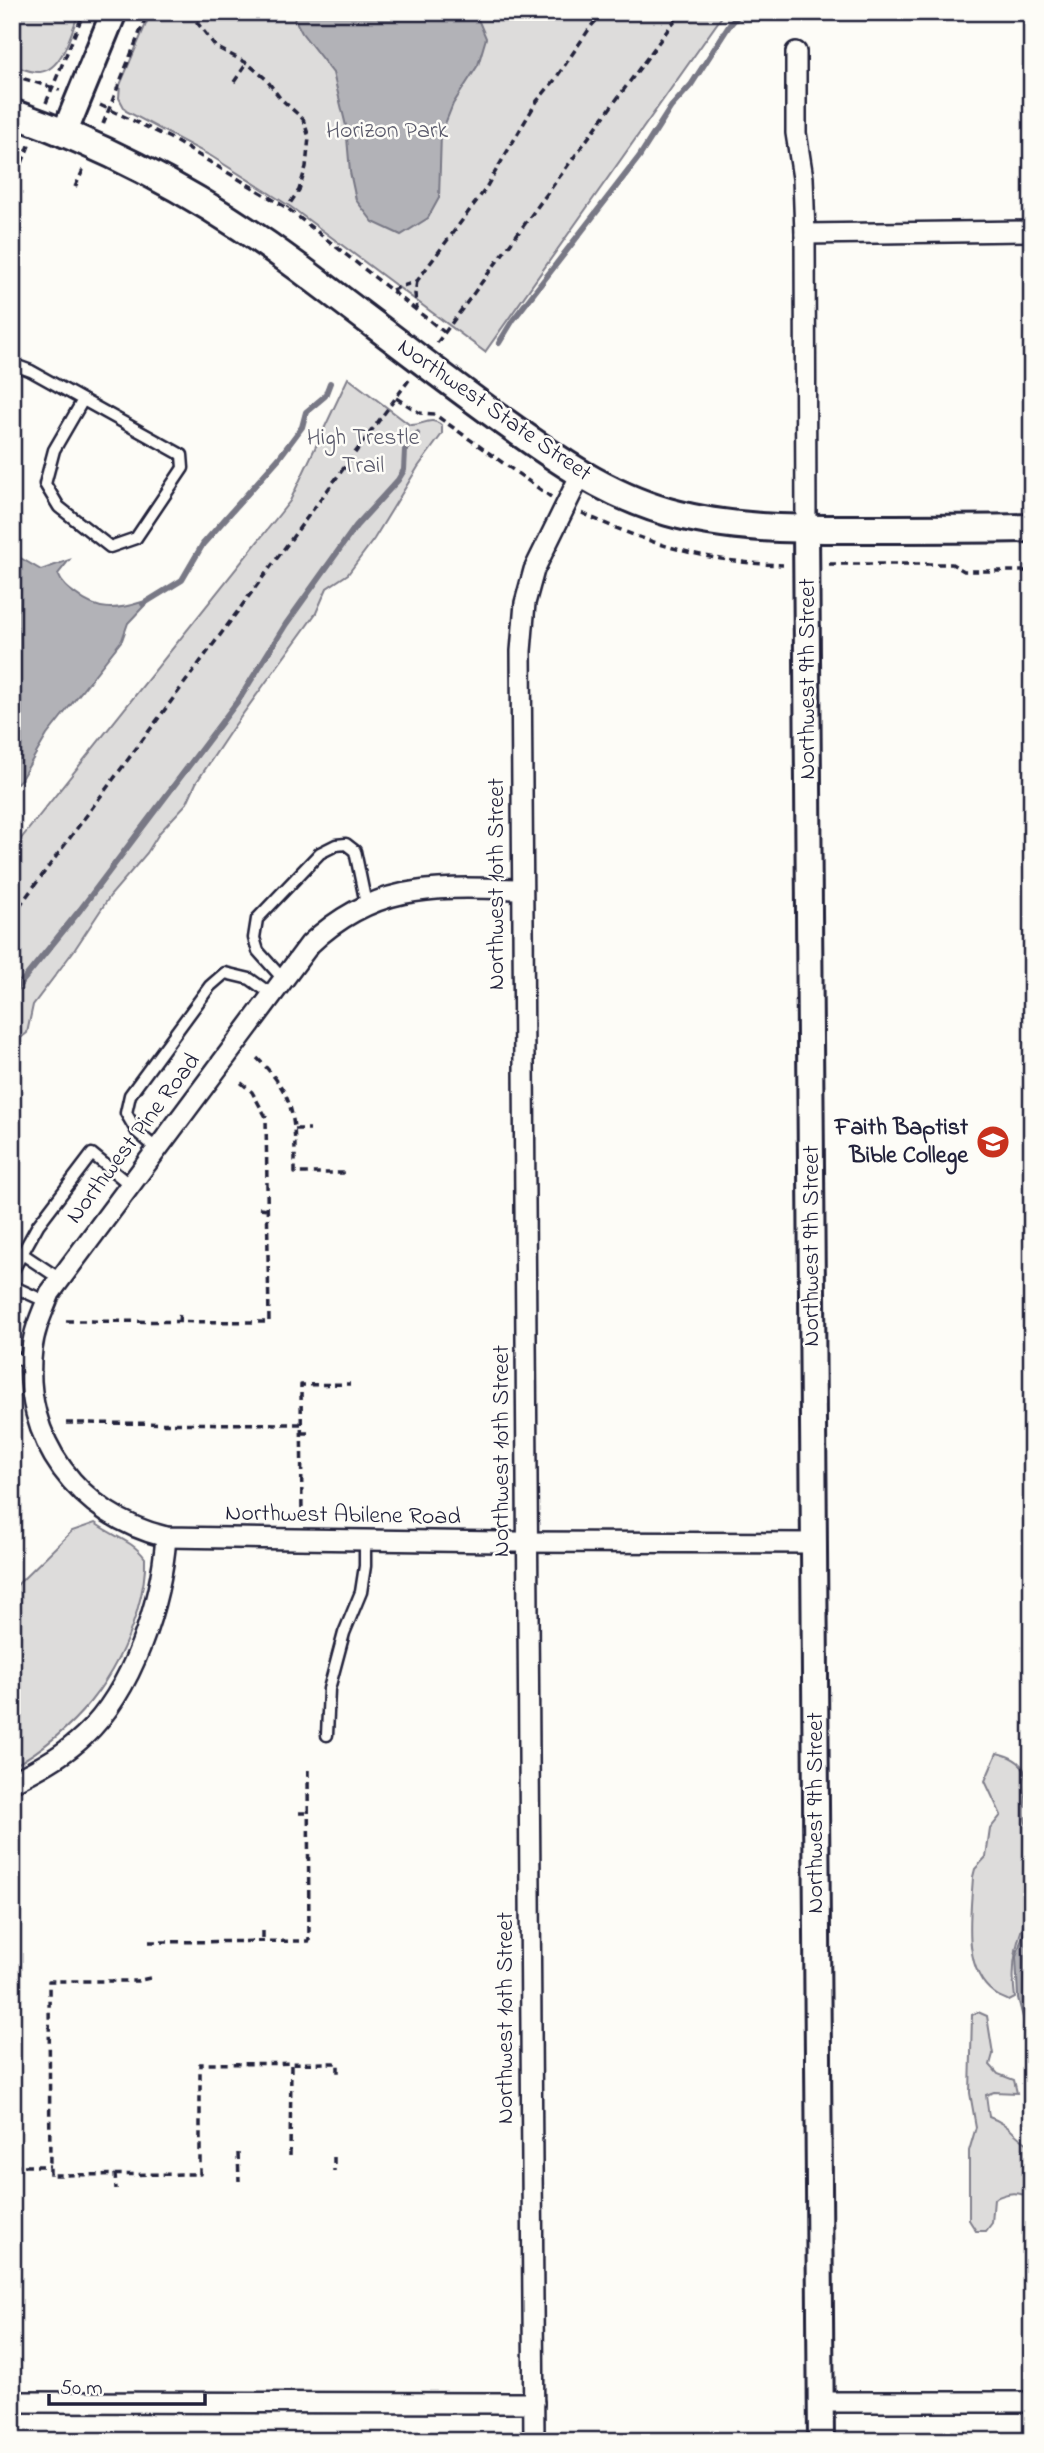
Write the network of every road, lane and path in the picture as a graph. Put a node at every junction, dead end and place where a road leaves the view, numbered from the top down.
1 (84, 12) edge
2 (114, 12) edge
3 (148, 12) edge
4 (189, 12) edge
5 (604, 12) edge
6 (681, 12) edge
7 (796, 52) dead end
8 (247, 63) junction
9 (12, 75) edge
10 (234, 82) dead end
11 (52, 87) junction
12 (78, 97) junction
13 (108, 108) junction
14 (12, 113) edge
15 (38, 123) junction
16 (64, 134) junction
17 (95, 147) junction
18 (22, 163) dead end
19 (75, 187) dead end
20 (287, 208) junction
21 (1032, 231) edge
22 (805, 234) junction
23 (417, 281) junction
24 (392, 290) junction
25 (417, 309) junction
26 (444, 332) junction
27 (434, 346) dead end
28 (12, 364) edge
29 (408, 381) dead end
30 (396, 398) junction
31 (83, 400) junction
32 (581, 474) junction
33 (566, 505) junction
34 (1032, 528) edge
35 (806, 529) junction
36 (521, 889) junction
37 (366, 904) junction
38 (12, 916) edge
39 (277, 986) junction
40 (257, 1058) dead end
41 (239, 1081) dead end
42 (295, 1129) junction
43 (310, 1129) dead end
44 (157, 1149) junction
45 (346, 1173) dead end
46 (130, 1185) junction
47 (259, 1209) dead end
48 (268, 1209) junction
49 (21, 1253) junction
50 (12, 1272) edge
51 (60, 1279) junction
52 (12, 1286) edge
53 (47, 1302) junction
54 (180, 1311) dead end
55 (66, 1321) dead end
56 (179, 1322) junction
57 (22, 1360) edge
58 (350, 1384) dead end
59 (66, 1423) dead end
60 (301, 1424) junction
61 (301, 1433) junction
62 (312, 1433) dead end
63 (166, 1537) junction
64 (302, 1540) junction
65 (365, 1541) junction
66 (528, 1542) junction
67 (814, 1543) junction
68 (327, 1735) dead end
69 (308, 1769) dead end
70 (12, 1782) edge
71 (299, 1813) dead end
72 (308, 1813) junction
73 (263, 1931) dead end
74 (149, 1942) dead end
75 (263, 1942) junction
76 (150, 1978) dead end
77 (291, 2064) junction
78 (338, 2073) dead end
79 (238, 2152) dead end
80 (290, 2156) dead end
81 (334, 2157) dead end
82 (12, 2166) edge
83 (50, 2166) junction
84 (334, 2171) dead end
85 (115, 2175) junction
86 (239, 2181) dead end
87 (116, 2189) dead end
88 (12, 2402) edge
89 (821, 2402) junction
90 (1032, 2402) edge
91 (534, 2403) junction
92 (534, 2441) edge
93 (821, 2441) edge

1 - 11 path
2 - 12 street
3 - 13 path
4 - 8 path
5 - 23 path
6 - 26 path
7 - 22 street, Northwest 9th Street
8 - 10 path
8 - 20 path
9 - 11 path
11 - 12 path
11 - 15 path
12 - 13 path
12 - 16 street
13 - 17 path
13 - 20 path
14 - 15 main road, Northwest State Street
15 - 16 main road, Northwest State Street
15 - 18 path
16 - 17 main road, Northwest State Street
17 - 19 path
17 - 32 main road, Northwest State Street
20 - 24 path
21 - 22 street
22 - 35 street, Northwest 9th Street
23 - 24 path
23 - 25 path
24 - 25 path
25 - 26 path
26 - 27 path
28 - 31 lane
29 - 30 path
30 - 33 path
30 - 38 path
31 - 31 lane
32 - 33 street, Northwest 10th Street
32 - 35 main road, Northwest State Street
33 - 36 street, Northwest 10th Street
34 - 35 main road, Northwest State Street
35 - 67 street, Northwest 9th Street
36 - 37 street, Northwest Pine Road
36 - 66 street, Northwest 10th Street
37 - 39 street, Northwest Pine Road
37 - 39 lane
39 - 44 street, Northwest Pine Road
39 - 44 lane
40 - 42 path
41 - 48 path
42 - 43 path
42 - 45 path
44 - 46 street, Northwest Pine Road
46 - 49 lane
46 - 51 street, Northwest Pine Road
47 - 48 path
48 - 56 path
49 - 50 lane
49 - 51 lane
51 - 53 street, Northwest Pine Road
52 - 53 lane
53 - 57 street, Northwest Pine Road
54 - 56 path
55 - 56 path
57 - 63 street, Northwest Pine Road
58 - 60 path
59 - 60 path
60 - 61 path
61 - 62 path
61 - 64 path
63 - 64 street, Northwest Abilene Road
63 - 70 street
64 - 65 street, Northwest Abilene Road
65 - 66 street, Northwest Abilene Road
65 - 68 lane
66 - 67 street, Northwest Abilene Road
66 - 91 street, Northwest 10th Street
67 - 89 street, Northwest 9th Street
69 - 72 path
71 - 72 path
72 - 75 path
73 - 75 path
74 - 75 path
76 - 83 path
77 - 78 path
77 - 80 path
77 - 85 path
79 - 86 path
81 - 84 path
82 - 83 path
83 - 85 path
85 - 87 path
88 - 91 street
89 - 90 street
89 - 93 street, Northwest 9th Street
91 - 92 street, Northwest 10th Street

